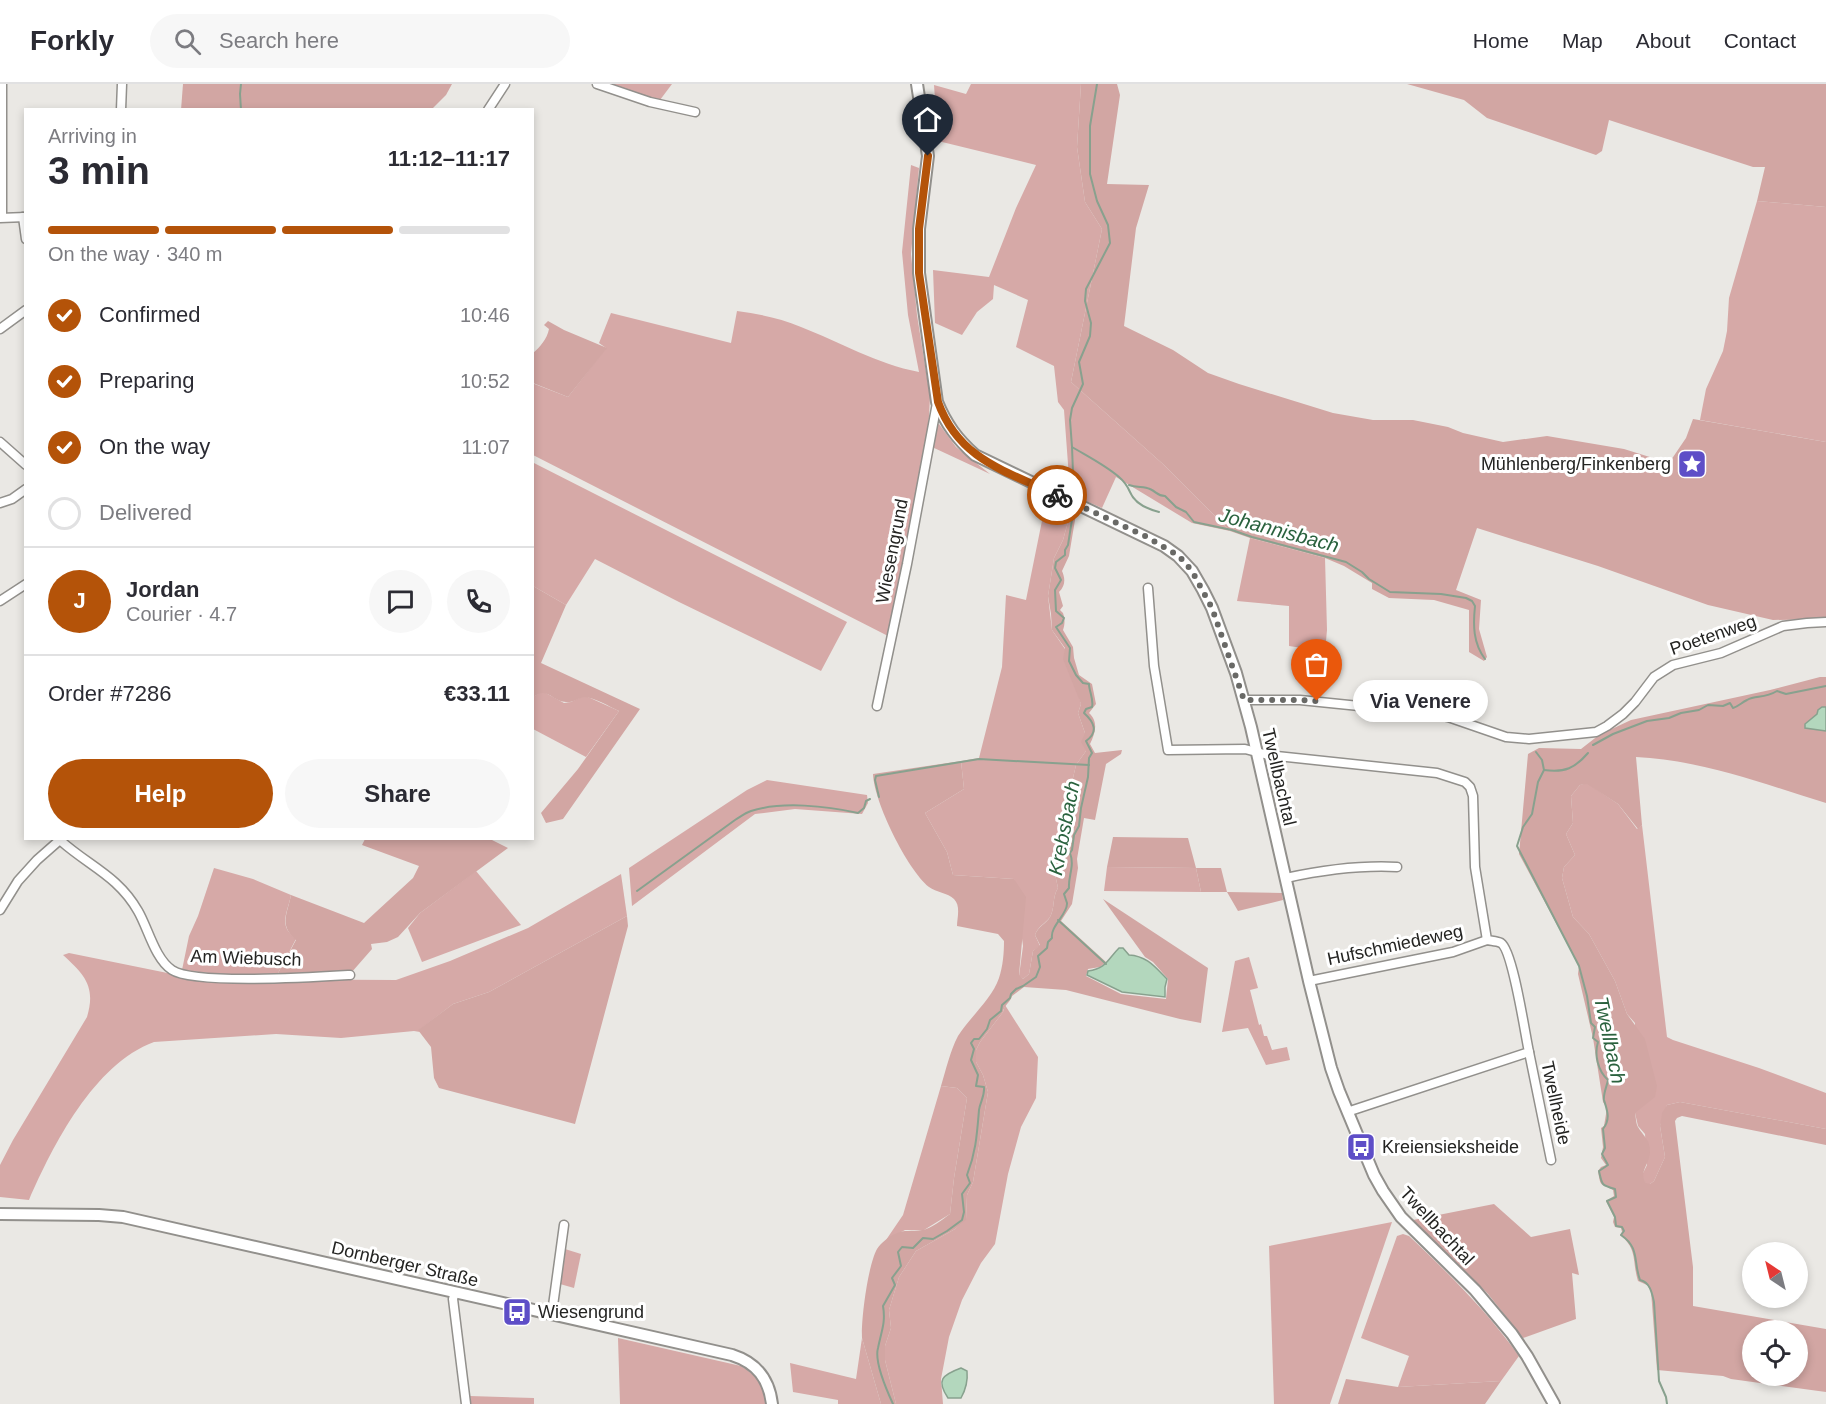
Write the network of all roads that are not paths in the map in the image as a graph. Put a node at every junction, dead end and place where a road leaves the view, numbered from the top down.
1 (2, 84) edge
2 (122, 84) edge
3 (505, 84) edge
4 (597, 84) edge
5 (917, 84) edge
6 (121, 108) edge
7 (489, 108) edge
8 (695, 112) dead end
9 (1, 217) edge
10 (24, 217) edge
11 (24, 311) edge
12 (0, 329) edge
13 (938, 402) junction
14 (0, 442) edge
15 (24, 463) edge
16 (24, 490) edge
17 (0, 502) edge
18 (24, 585) edge
19 (1148, 588) dead end
20 (0, 601) edge
21 (1826, 622) edge
22 (1244, 700) junction
23 (878, 706) dead end
24 (1257, 752) junction
25 (61, 840) edge
26 (1397, 867) dead end
27 (1286, 878) junction
28 (0, 910) edge
29 (1487, 940) junction
30 (350, 975) dead end
31 (1309, 981) junction
32 (1529, 1052) junction
33 (1347, 1112) junction
34 (1551, 1160) dead end
35 (0, 1214) edge
36 (564, 1225) dead end
37 (455, 1292) junction
38 (552, 1313) junction
39 (466, 1404) edge
40 (772, 1404) edge
41 (1554, 1404) edge

1 - 9 street
2 - 6 street
3 - 7 street
4 - 8 street
5 - 13 street, Twellbachtal
9 - 10 street
11 - 12 street
13 - 22 street, Twellbachtal
13 - 23 street, Wiesengrund
14 - 15 street
16 - 17 street
18 - 20 street
19 - 24 street
21 - 22 street, Poetenweg
22 - 24 street, Twellbachtal
24 - 27 street, Twellbachtal
24 - 29 street
25 - 28 street
25 - 30 street, Am Wiebusch
26 - 27 street
27 - 31 street, Twellbachtal
29 - 31 street, Hufschmiedeweg
29 - 32 street
31 - 33 street, Twellbachtal
32 - 33 street
32 - 34 street, Twellheide
33 - 41 street, Twellbachtal
35 - 37 street, Dornberger Straße
36 - 38 street
37 - 38 street, Dornberger Straße
37 - 39 street
38 - 40 street, Dornberger Straße

